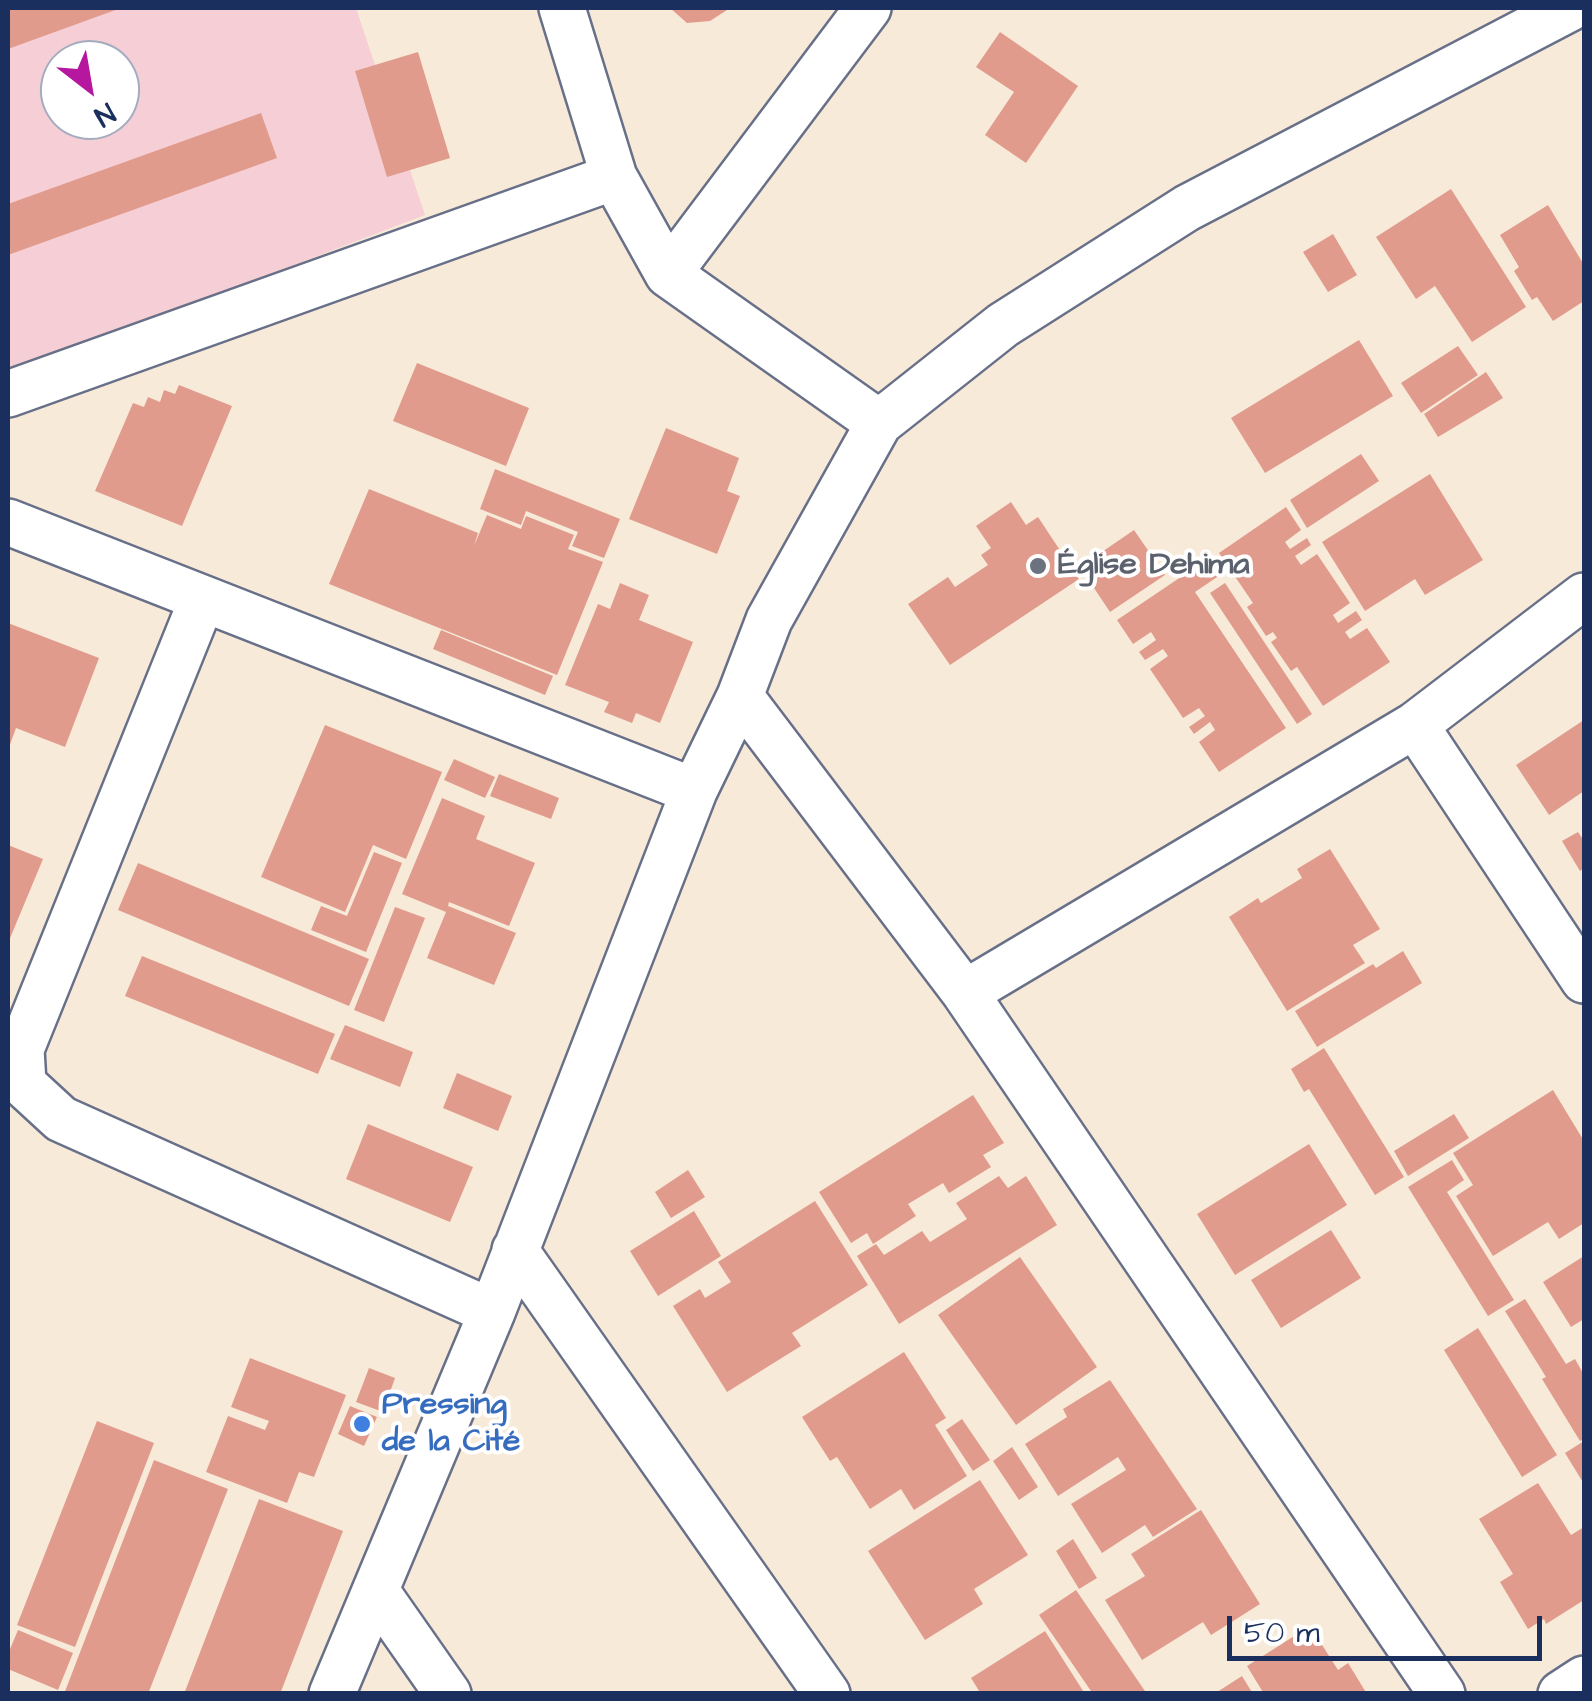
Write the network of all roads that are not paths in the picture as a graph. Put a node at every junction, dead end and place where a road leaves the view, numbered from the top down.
1 (562, 8) edge
2 (868, 8) edge
3 (1570, 8) edge
4 (614, 177) junction
5 (668, 274) junction
6 (8, 394) edge
7 (879, 423) junction
8 (8, 522) edge
9 (1584, 596) edge
10 (202, 600) junction
11 (740, 696) junction
12 (1415, 726) junction
13 (694, 791) junction
14 (1584, 980) edge
15 (965, 994) junction
16 (15, 1090) edge
17 (516, 1250) junction
18 (492, 1312) junction
19 (376, 1591) junction
20 (1584, 1678) edge
21 (332, 1694) edge
22 (448, 1694) edge
23 (827, 1694) edge
24 (1442, 1694) edge
25 (1561, 1694) edge

1 - 4 street
2 - 5 street
3 - 7 street
4 - 5 street
4 - 6 street
5 - 7 street
7 - 11 street
8 - 10 street
9 - 12 street
10 - 13 street
10 - 16 street
11 - 13 street
11 - 15 street
12 - 14 street
12 - 15 street
13 - 17 street
15 - 24 street
16 - 18 street
17 - 18 street
17 - 23 street
18 - 19 street
19 - 21 street
19 - 22 street
20 - 25 street

